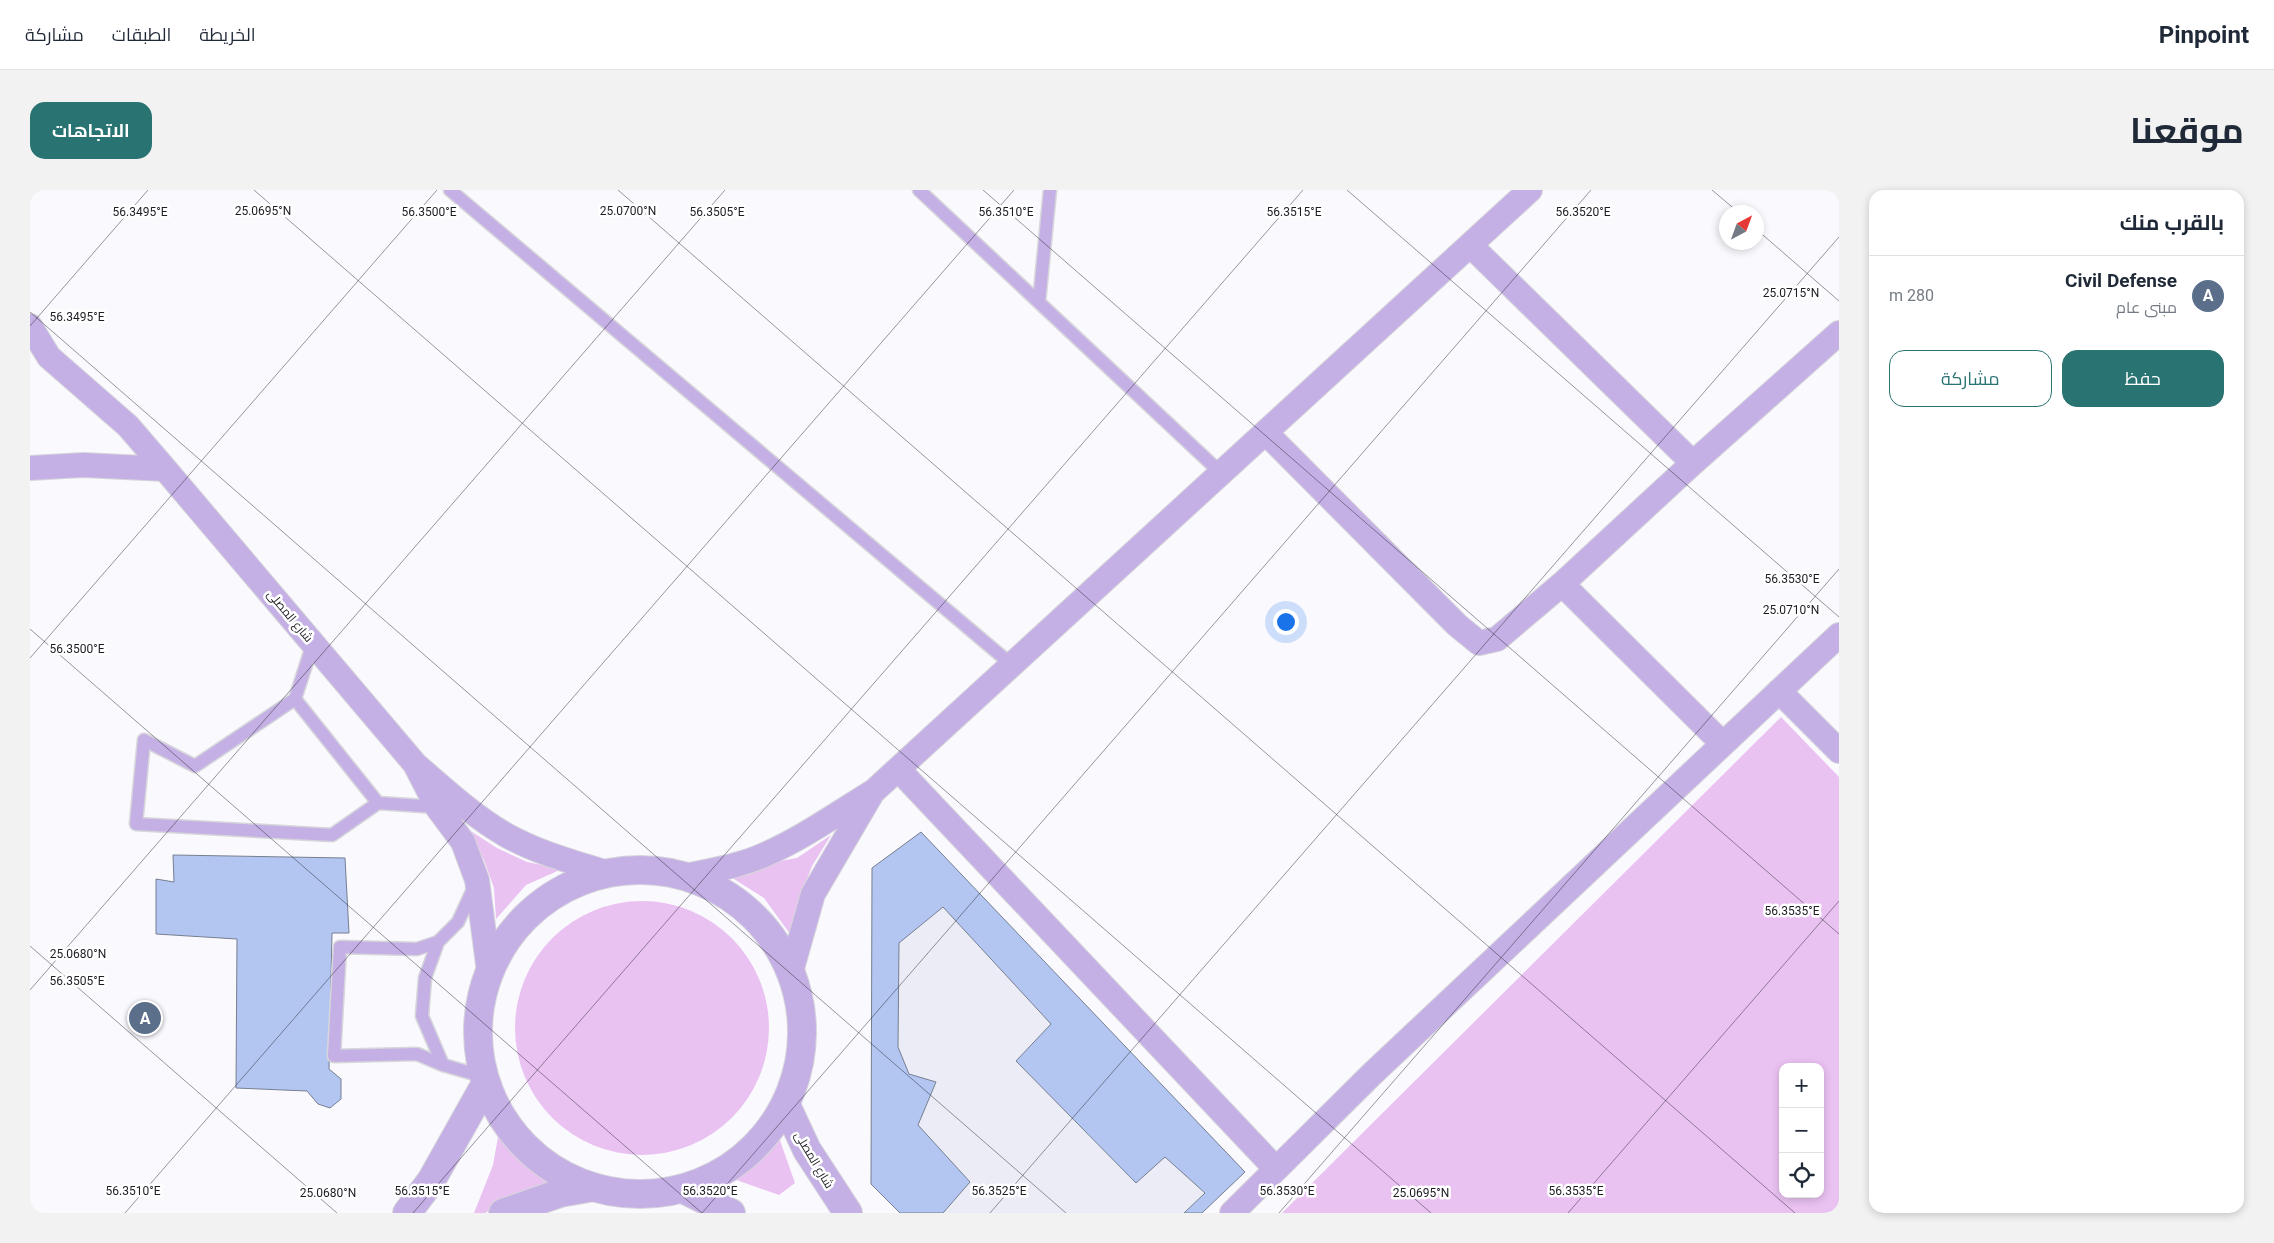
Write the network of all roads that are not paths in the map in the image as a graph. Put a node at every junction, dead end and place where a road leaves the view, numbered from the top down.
1 (450, 190) edge
2 (919, 190) edge
3 (1050, 190) edge
4 (1530, 190) edge
5 (1470, 245) junction
6 (1039, 302) junction
7 (30, 326) edge
8 (1839, 333) edge
9 (1266, 433) junction
10 (1693, 463) junction
11 (30, 468) edge
12 (165, 468) junction
13 (1221, 473) junction
14 (1562, 584) junction
15 (1839, 635) edge
16 (313, 643) junction
17 (1012, 665) junction
18 (1779, 691) junction
19 (295, 699) junction
20 (1723, 744) junction
21 (1839, 751) edge
22 (415, 764) junction
23 (898, 769) junction
24 (874, 791) junction
25 (378, 803) junction
26 (437, 807) junction
27 (608, 873) junction
28 (686, 876) junction
29 (477, 880) junction
30 (438, 942) junction
31 (489, 972) junction
32 (791, 972) junction
33 (443, 1065) junction
34 (486, 1080) junction
35 (786, 1105) junction
36 (1276, 1169) junction
37 (594, 1187) junction
38 (683, 1189) junction
39 (407, 1213) edge
40 (502, 1213) edge
41 (731, 1213) edge
42 (848, 1213) edge
43 (1232, 1213) edge

1 - 17 lane
2 - 6 lane
3 - 6 lane
4 - 5 street
5 - 9 street
5 - 10 street
6 - 13 lane
7 - 12 street, شارع المصلى
8 - 10 street
9 - 13 street
9 - 14 street
10 - 14 street
11 - 12 street
12 - 16 street, شارع المصلى
13 - 17 street
14 - 20 street
15 - 18 street
16 - 19 lane
16 - 22 street, شارع المصلى
17 - 23 street
18 - 20 street
18 - 21 street
19 - 25 lane
19 - 25 lane
20 - 36 street
22 - 26 street, شارع المصلى
22 - 27 street, شارع المصلى
23 - 24 street
23 - 36 street
24 - 28 street
24 - 32 street
25 - 26 lane
26 - 29 street, شارع المصلى
27 - 28 street
27 - 31 street
28 - 32 street
29 - 30 lane
29 - 31 street, شارع المصلى
30 - 33 lane
30 - 33 lane
31 - 34 street
32 - 35 street
33 - 34 lane
34 - 37 street
34 - 39 street
35 - 38 street
35 - 42 street, شارع المصلى
36 - 43 street
37 - 38 street
37 - 40 street
38 - 41 street

